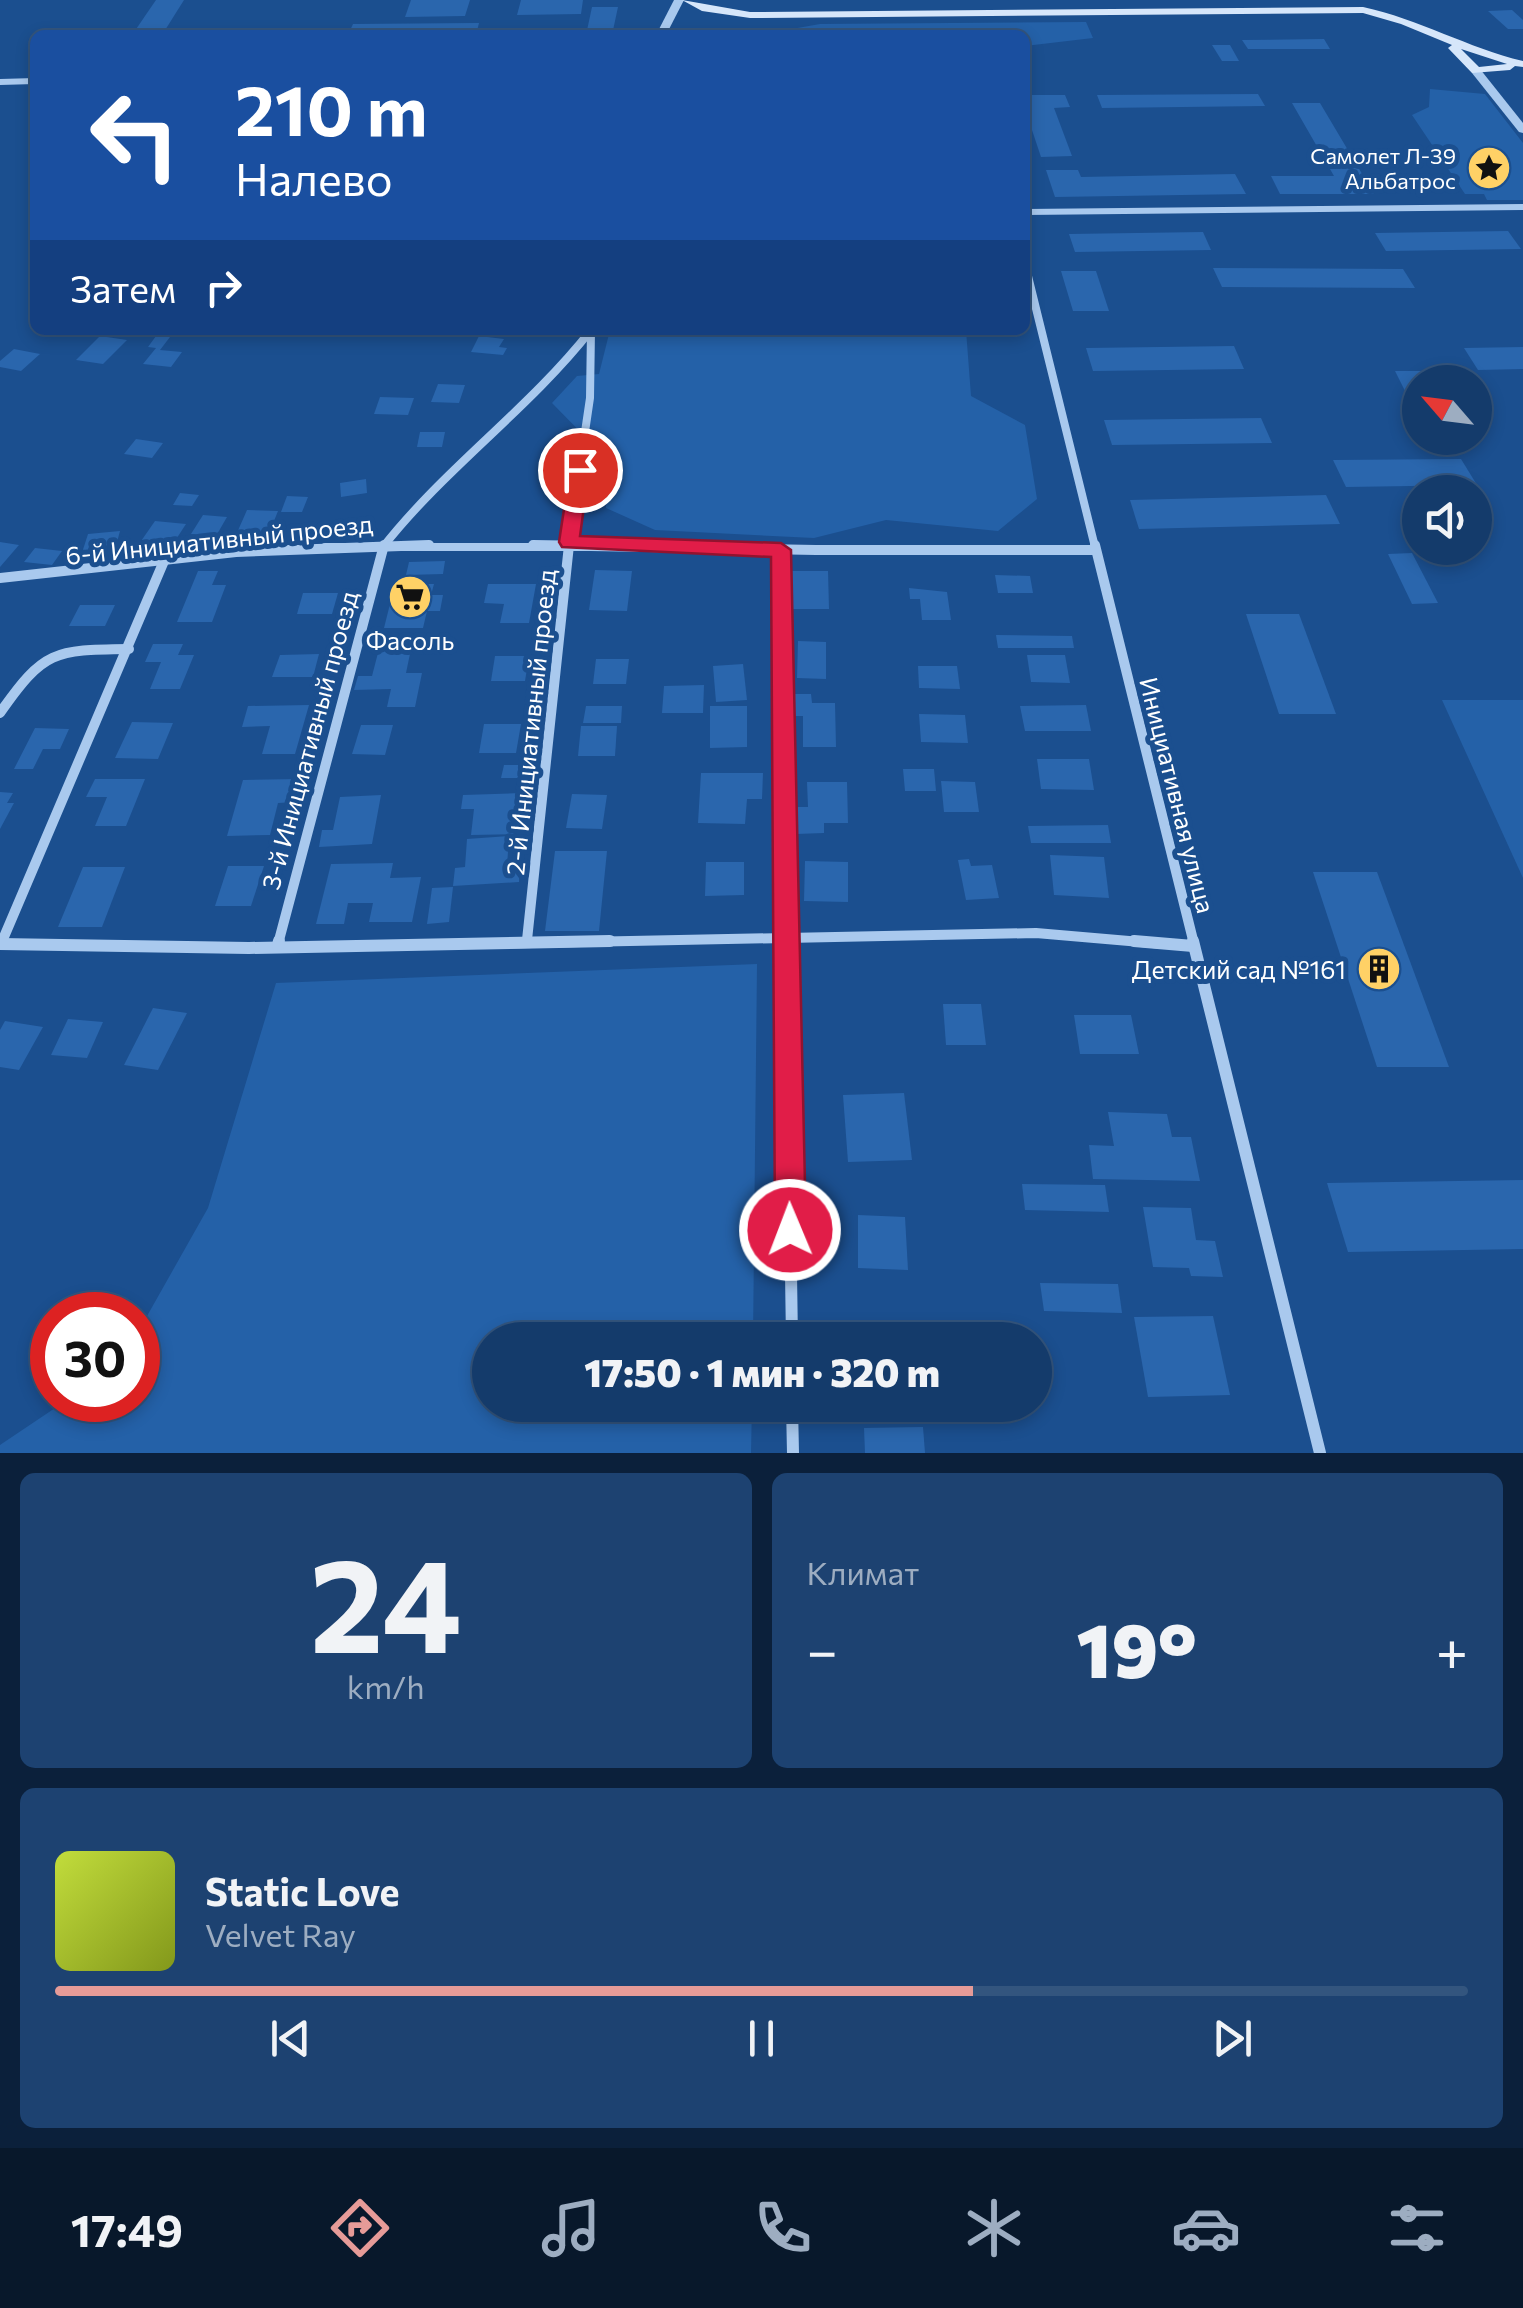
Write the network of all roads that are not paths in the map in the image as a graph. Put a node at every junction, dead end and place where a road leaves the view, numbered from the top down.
1 (683, 0) edge
2 (665, 30) edge
3 (1446, 40) junction
4 (1523, 65) edge
5 (1476, 71) junction
6 (30, 81) edge
7 (0, 82) edge
8 (1523, 130) edge
9 (1523, 207) edge
10 (1030, 212) edge
11 (1030, 285) edge
12 (587, 335) edge
13 (591, 335) edge
14 (569, 542) junction
15 (382, 546) junction
16 (781, 550) junction
17 (1094, 550) junction
18 (164, 560) junction
19 (0, 578) edge
20 (130, 649) junction
21 (0, 713) edge
22 (787, 937) junction
23 (527, 940) junction
24 (0, 944) edge
25 (278, 945) junction
26 (1192, 946) junction
27 (792, 1322) edge
28 (792, 1422) edge
29 (793, 1453) edge
30 (1320, 1453) edge

1 - 2 street
1 - 3 main road
3 - 4 main road
3 - 5 main road
4 - 5 main road
5 - 8 street
6 - 7 street
9 - 10 street
11 - 17 street, Инициативная улица
12 - 15 street, 6-й Инициативный проезд
13 - 14 street, 2-й Инициативный проезд
14 - 15 street
14 - 16 street
14 - 23 street, 2-й Инициативный проезд
15 - 18 street, 6-й Инициативный проезд
15 - 25 street, 3-й Инициативный проезд
16 - 17 street
16 - 22 street
17 - 26 street, Инициативная улица
18 - 19 street, 6-й Инициативный проезд
18 - 20 street
20 - 21 street
20 - 24 street
22 - 23 street
22 - 26 street
22 - 27 street
23 - 25 street
24 - 25 street
26 - 30 street, Инициативная улица
28 - 29 street

